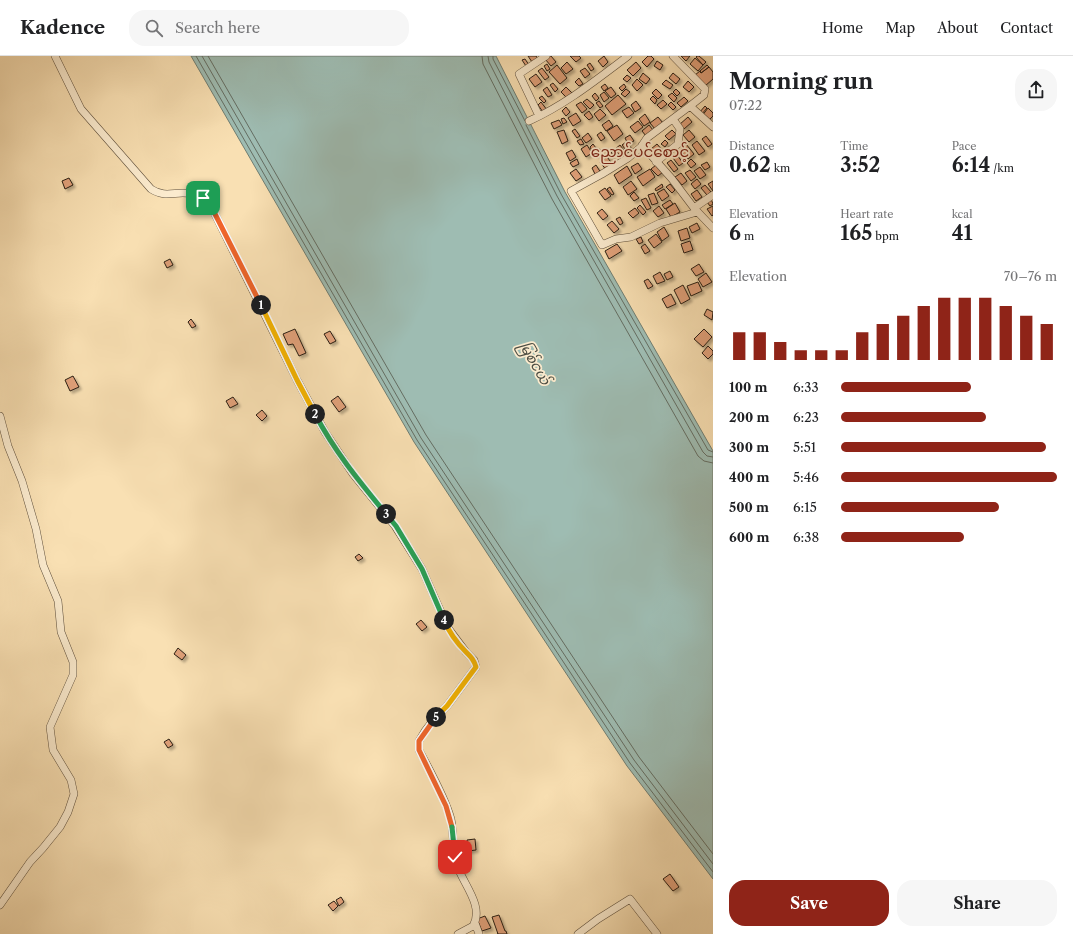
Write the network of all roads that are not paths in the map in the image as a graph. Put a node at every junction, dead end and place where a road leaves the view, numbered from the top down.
1 (55, 56) edge
2 (546, 56) edge
3 (628, 56) edge
4 (673, 56) edge
5 (690, 106) junction
6 (539, 116) junction
7 (673, 119) junction
8 (529, 121) dead end
9 (713, 127) edge
10 (642, 146) junction
11 (656, 162) junction
12 (713, 195) edge
13 (695, 210) junction
14 (713, 228) edge
15 (0, 416) edge
16 (0, 905) edge
17 (476, 923) junction
18 (458, 934) edge
19 (479, 934) edge
20 (578, 934) edge
21 (656, 934) edge

1 - 17 street
2 - 6 street
3 - 6 street
4 - 5 street
5 - 7 street
5 - 9 street
6 - 8 street
7 - 10 street
7 - 11 street
10 - 11 street
10 - 13 street
11 - 13 street
12 - 13 street
13 - 14 street
15 - 16 street
17 - 18 street
17 - 19 street
20 - 21 street

